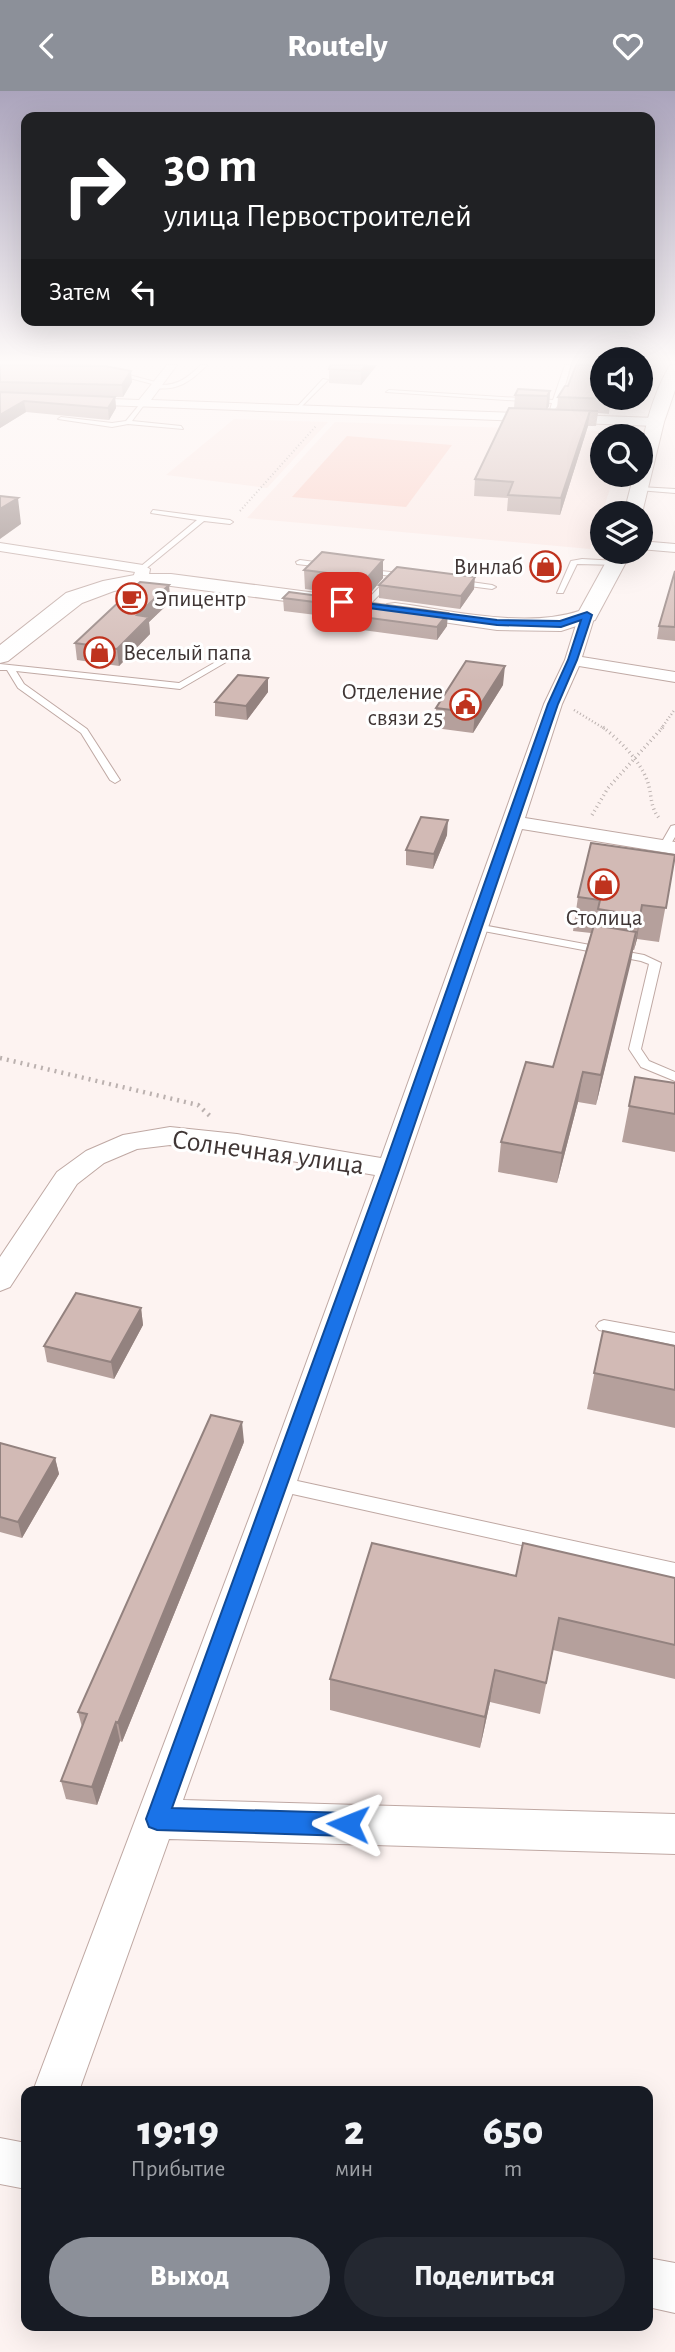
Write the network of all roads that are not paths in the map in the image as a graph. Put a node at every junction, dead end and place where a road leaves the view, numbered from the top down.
1 (644, 471) edge
2 (640, 489) junction
3 (675, 491) edge
4 (636, 501) edge
5 (153, 512) dead end
6 (202, 519) junction
7 (230, 522) road end
8 (653, 546) edge
9 (0, 547) edge
10 (675, 548) edge
11 (590, 560) edge
12 (300, 562) dead end
13 (616, 564) edge
14 (340, 568) edge
15 (354, 569) edge
16 (141, 574) junction
17 (394, 574) junction
18 (419, 577) edge
19 (443, 580) edge
20 (492, 587) dead end
21 (560, 590) dead end
22 (367, 605) junction
23 (587, 615) junction
24 (229, 657) dead end
25 (573, 660) junction
26 (4, 664) edge
27 (675, 677) edge
28 (115, 780) dead end
29 (514, 822) junction
30 (672, 839) edge
31 (477, 927) junction
32 (675, 1077) edge
33 (391, 1170) junction
34 (0, 1280) edge
35 (604, 1326) dead end
36 (675, 1339) edge
37 (279, 1484) junction
38 (675, 1571) edge
39 (157, 1819) junction
40 (675, 1834) edge
41 (58, 2086) edge
42 (0, 2161) edge
43 (21, 2165) edge
44 (653, 2284) edge
45 (675, 2288) edge

1 - 2 main road
2 - 3 lane
2 - 4 main road
5 - 6 lane
6 - 7 lane
6 - 16 lane
8 - 10 street
9 - 16 street
11 - 21 lane
12 - 14 lane
13 - 23 main road
15 - 17 lane
16 - 22 main road
16 - 26 main road
17 - 18 lane
17 - 22 lane
19 - 20 lane
22 - 23 main road
23 - 25 street
24 - 26 lane
25 - 27 street
25 - 29 street
26 - 28 lane
29 - 30 street
29 - 31 street
31 - 32 lane
31 - 33 street
33 - 34 street, Солнечная улица
33 - 37 street
35 - 36 lane
37 - 38 lane
37 - 39 street
39 - 40 street
39 - 41 street
42 - 43 street
44 - 45 street

